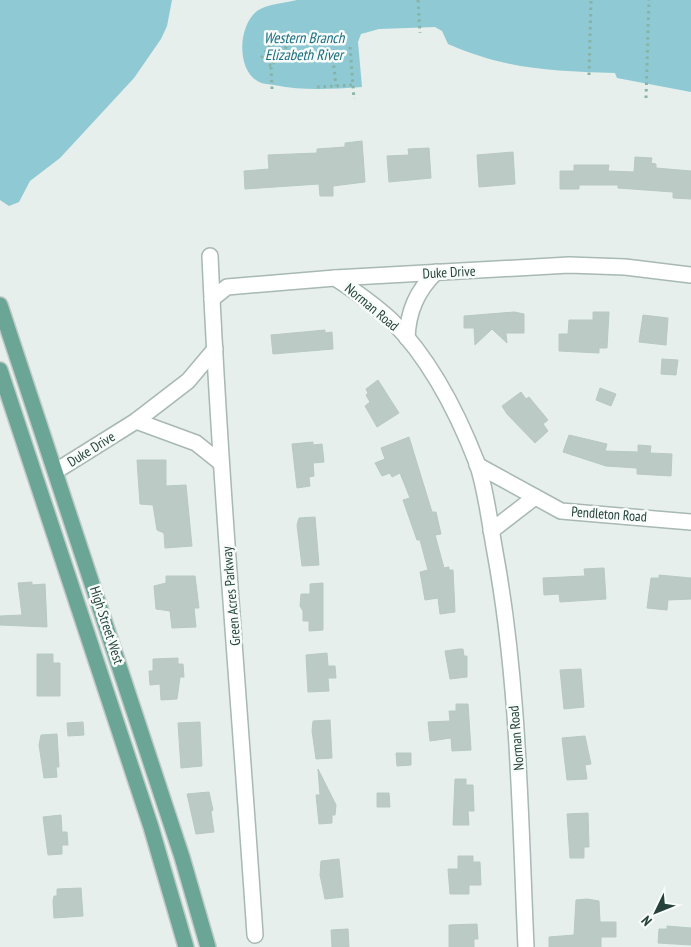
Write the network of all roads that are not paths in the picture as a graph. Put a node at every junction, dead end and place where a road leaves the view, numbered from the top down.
1 (210, 256) dead end
2 (436, 272) junction
3 (691, 275) edge
4 (335, 278) junction
5 (212, 299) junction
6 (0, 305) edge
7 (407, 338) junction
8 (215, 349) junction
9 (0, 370) edge
10 (136, 420) junction
11 (221, 463) junction
12 (478, 466) junction
13 (56, 471) junction
14 (535, 497) junction
15 (691, 522) edge
16 (491, 531) junction
17 (255, 935) dead end
18 (186, 947) edge
19 (208, 947) edge
20 (526, 947) edge

1 - 5 street, Green Acres Parkway
2 - 3 street, Duke Drive
2 - 4 street, Duke Drive
2 - 7 street, Norman Road
4 - 5 street, Duke Drive
4 - 7 street, Norman Road
5 - 8 street, Green Acres Parkway
6 - 13 main road, High Street West
7 - 12 street, Norman Road
8 - 10 street, Duke Drive
8 - 11 street, Green Acres Parkway
9 - 18 main road, High Street West
10 - 11 street
10 - 13 street, Duke Drive
11 - 17 street, Green Acres Parkway
12 - 14 street, Pendleton Road
12 - 16 street, Norman Road
13 - 19 main road, High Street West
14 - 15 street, Pendleton Road
14 - 16 street
16 - 20 street, Norman Road

